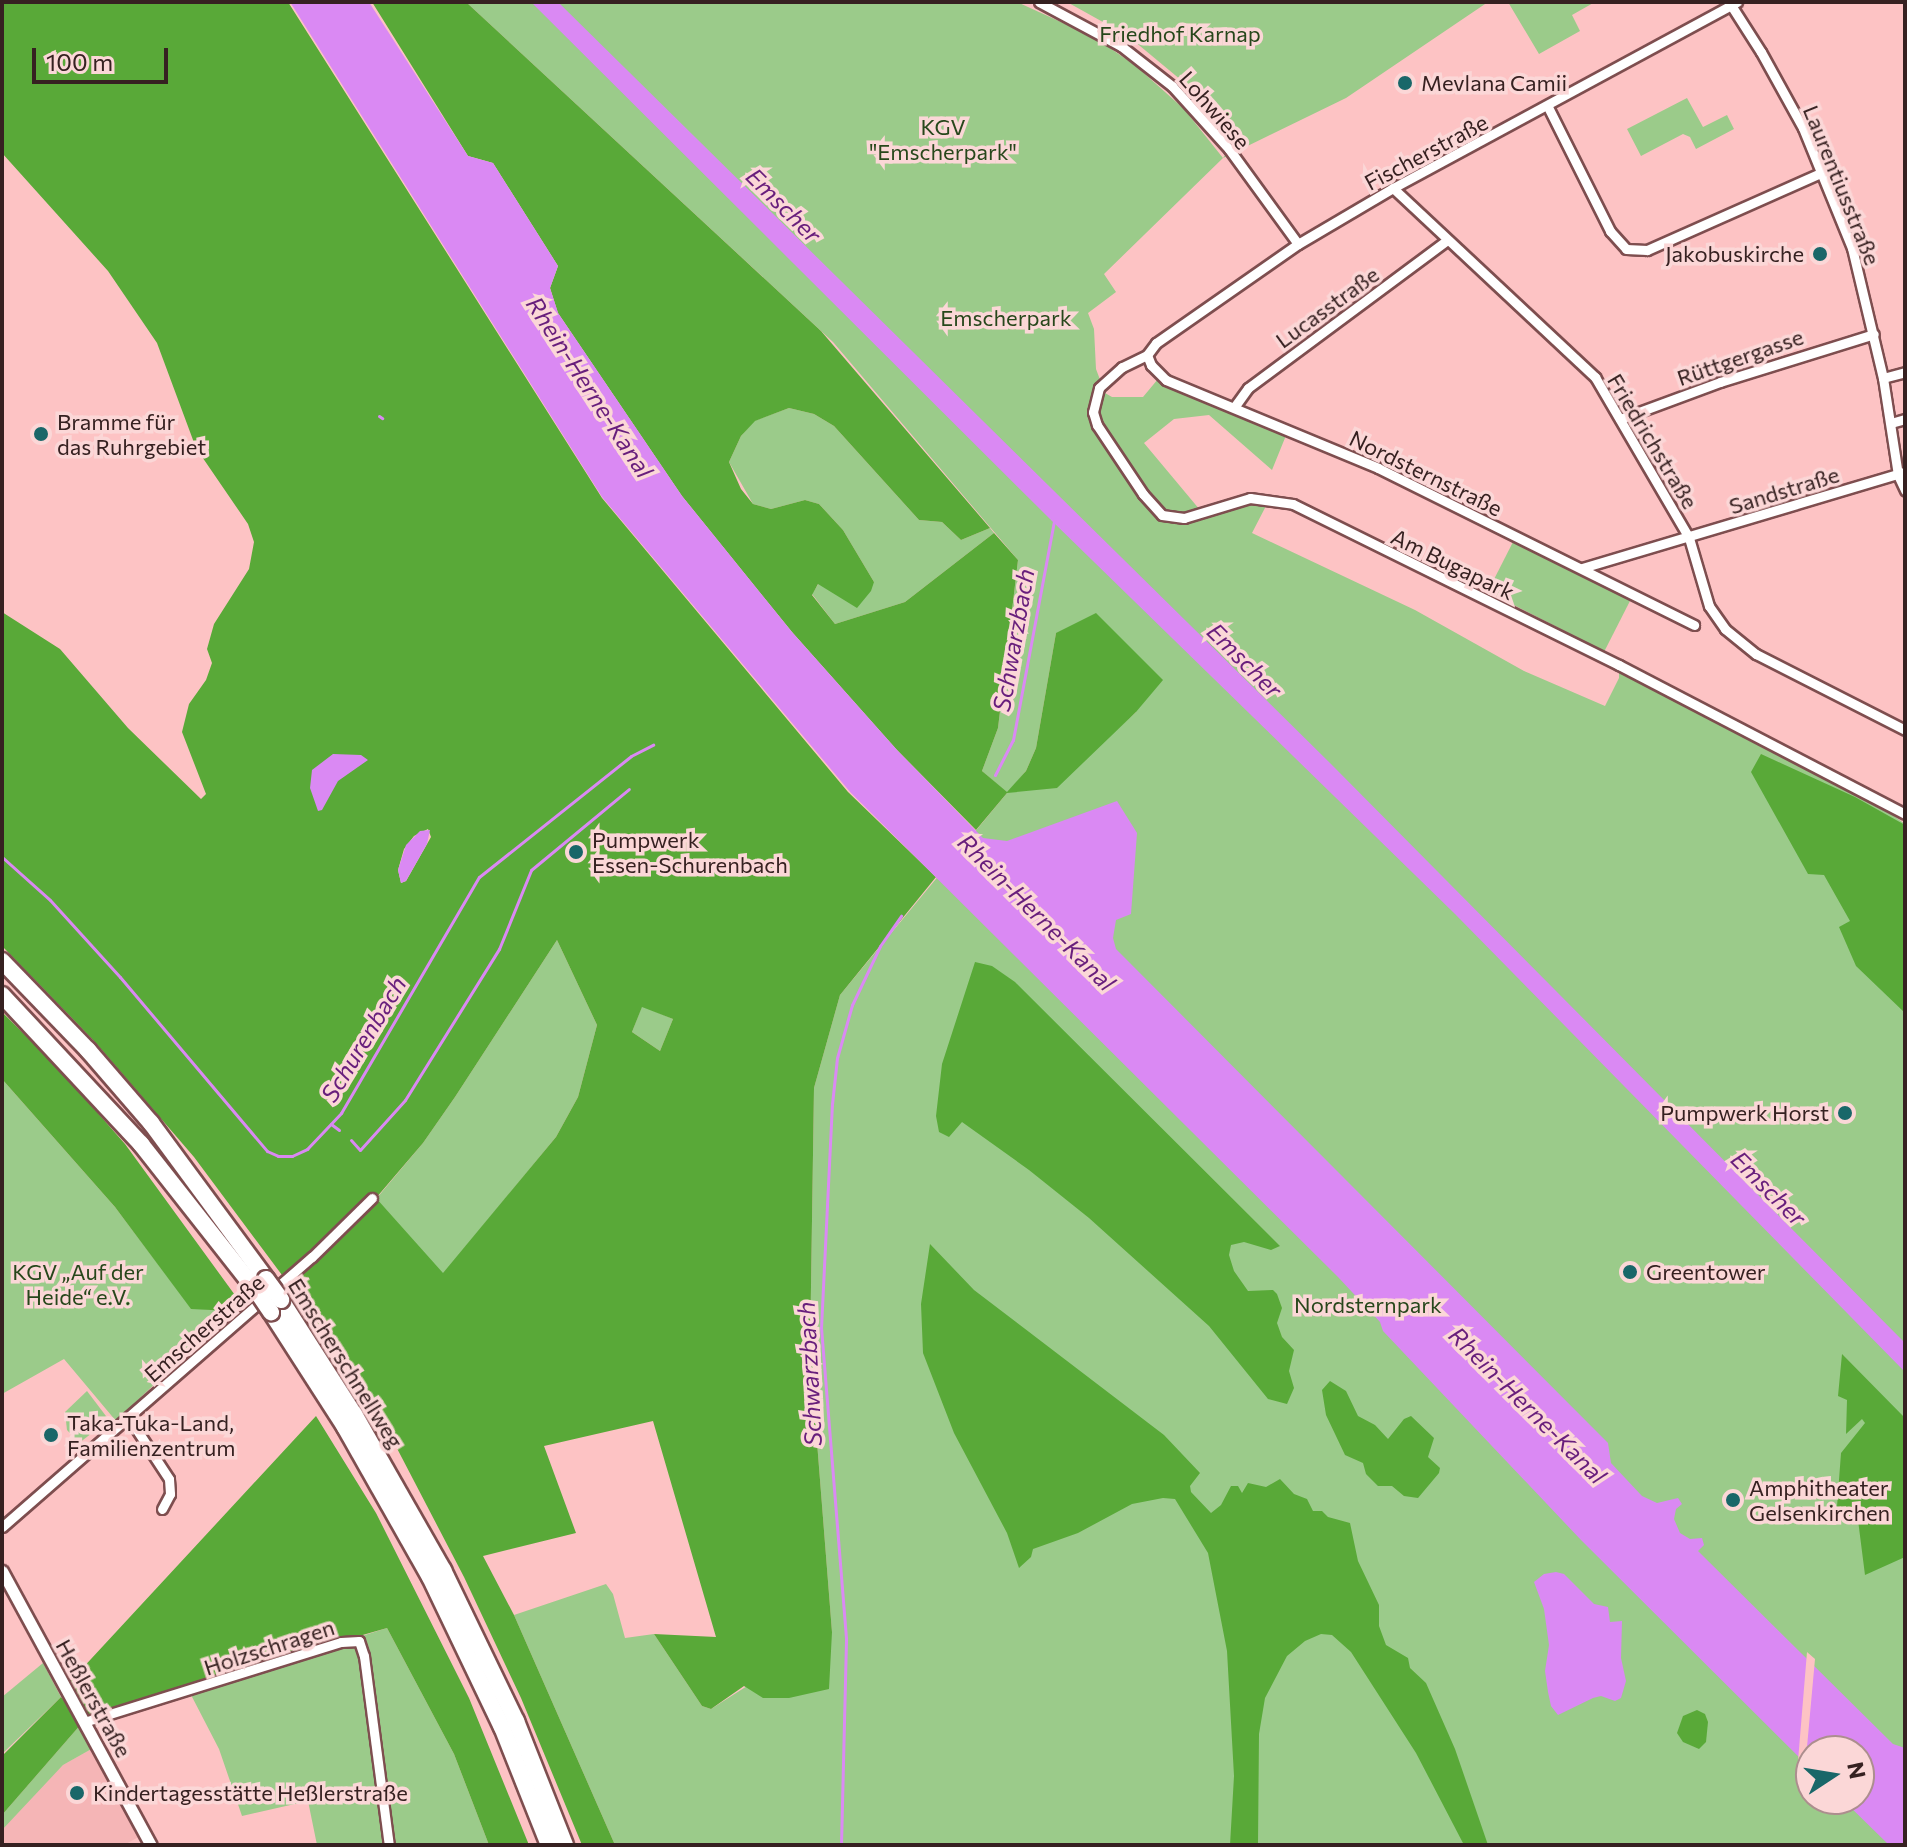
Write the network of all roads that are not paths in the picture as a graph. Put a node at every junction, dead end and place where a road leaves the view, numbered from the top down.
1 (1039, 2) edge
2 (1732, 3) edge
3 (1548, 107) junction
4 (1823, 172) junction
5 (1393, 188) junction
6 (1447, 240) junction
7 (1298, 244) junction
8 (1874, 334) junction
9 (1147, 355) junction
10 (1905, 372) edge
11 (1883, 378) junction
12 (1235, 406) junction
13 (1620, 419) junction
14 (1905, 419) edge
15 (1891, 423) junction
16 (1901, 474) edge
17 (1905, 490) edge
18 (1689, 538) junction
19 (1582, 568) junction
20 (1694, 625) dead end
21 (1905, 730) edge
22 (1905, 814) edge
23 (2, 961) edge
24 (2, 995) edge
25 (372, 1198) dead end
26 (261, 1285) junction
27 (129, 1418) junction
28 (350, 1420) junction
29 (162, 1509) dead end
30 (2, 1527) edge
31 (2, 1571) edge
32 (84, 1721) junction
33 (151, 1845) edge
34 (389, 1845) edge
35 (549, 1845) edge
36 (565, 1845) edge

1 - 7 street, Lohwiese
2 - 3 street, Fischerstraße
2 - 4 street, Laurentiusstraße
3 - 4 street
3 - 5 street, Fischerstraße
4 - 8 street, Laurentiusstraße
5 - 6 street, Friedrichstraße
5 - 7 street, Fischerstraße
6 - 12 street, Lucasstraße
6 - 13 street, Friedrichstraße
7 - 9 street, Fischerstraße
8 - 11 street, Laurentiusstraße
8 - 13 street, Rüttgergasse
9 - 12 street, Nordsternstraße
9 - 22 street, Am Bugapark
10 - 11 street
11 - 15 street, Laurentiusstraße
12 - 19 street, Nordsternstraße
13 - 18 street, Friedrichstraße
14 - 15 street
15 - 16 street, Laurentiusstraße
16 - 17 street, Laurentiusstraße
16 - 18 street, Sandstraße
18 - 19 street, Sandstraße
18 - 21 street, Friedrichstraße
19 - 20 street, Nordsternstraße
23 - 26 highway, Emscherschnellweg
24 - 26 highway, Emscherschnellweg
25 - 27 street, Emscherstraße
26 - 28 highway, Emscherschnellweg, bridge
27 - 29 street
27 - 30 street, Emscherstraße
28 - 35 highway, Emscherschnellweg
28 - 36 highway, Emscherschnellweg
31 - 32 street, Heßlerstraße
32 - 33 street, Heßlerstraße
32 - 34 street, Holzschragen

